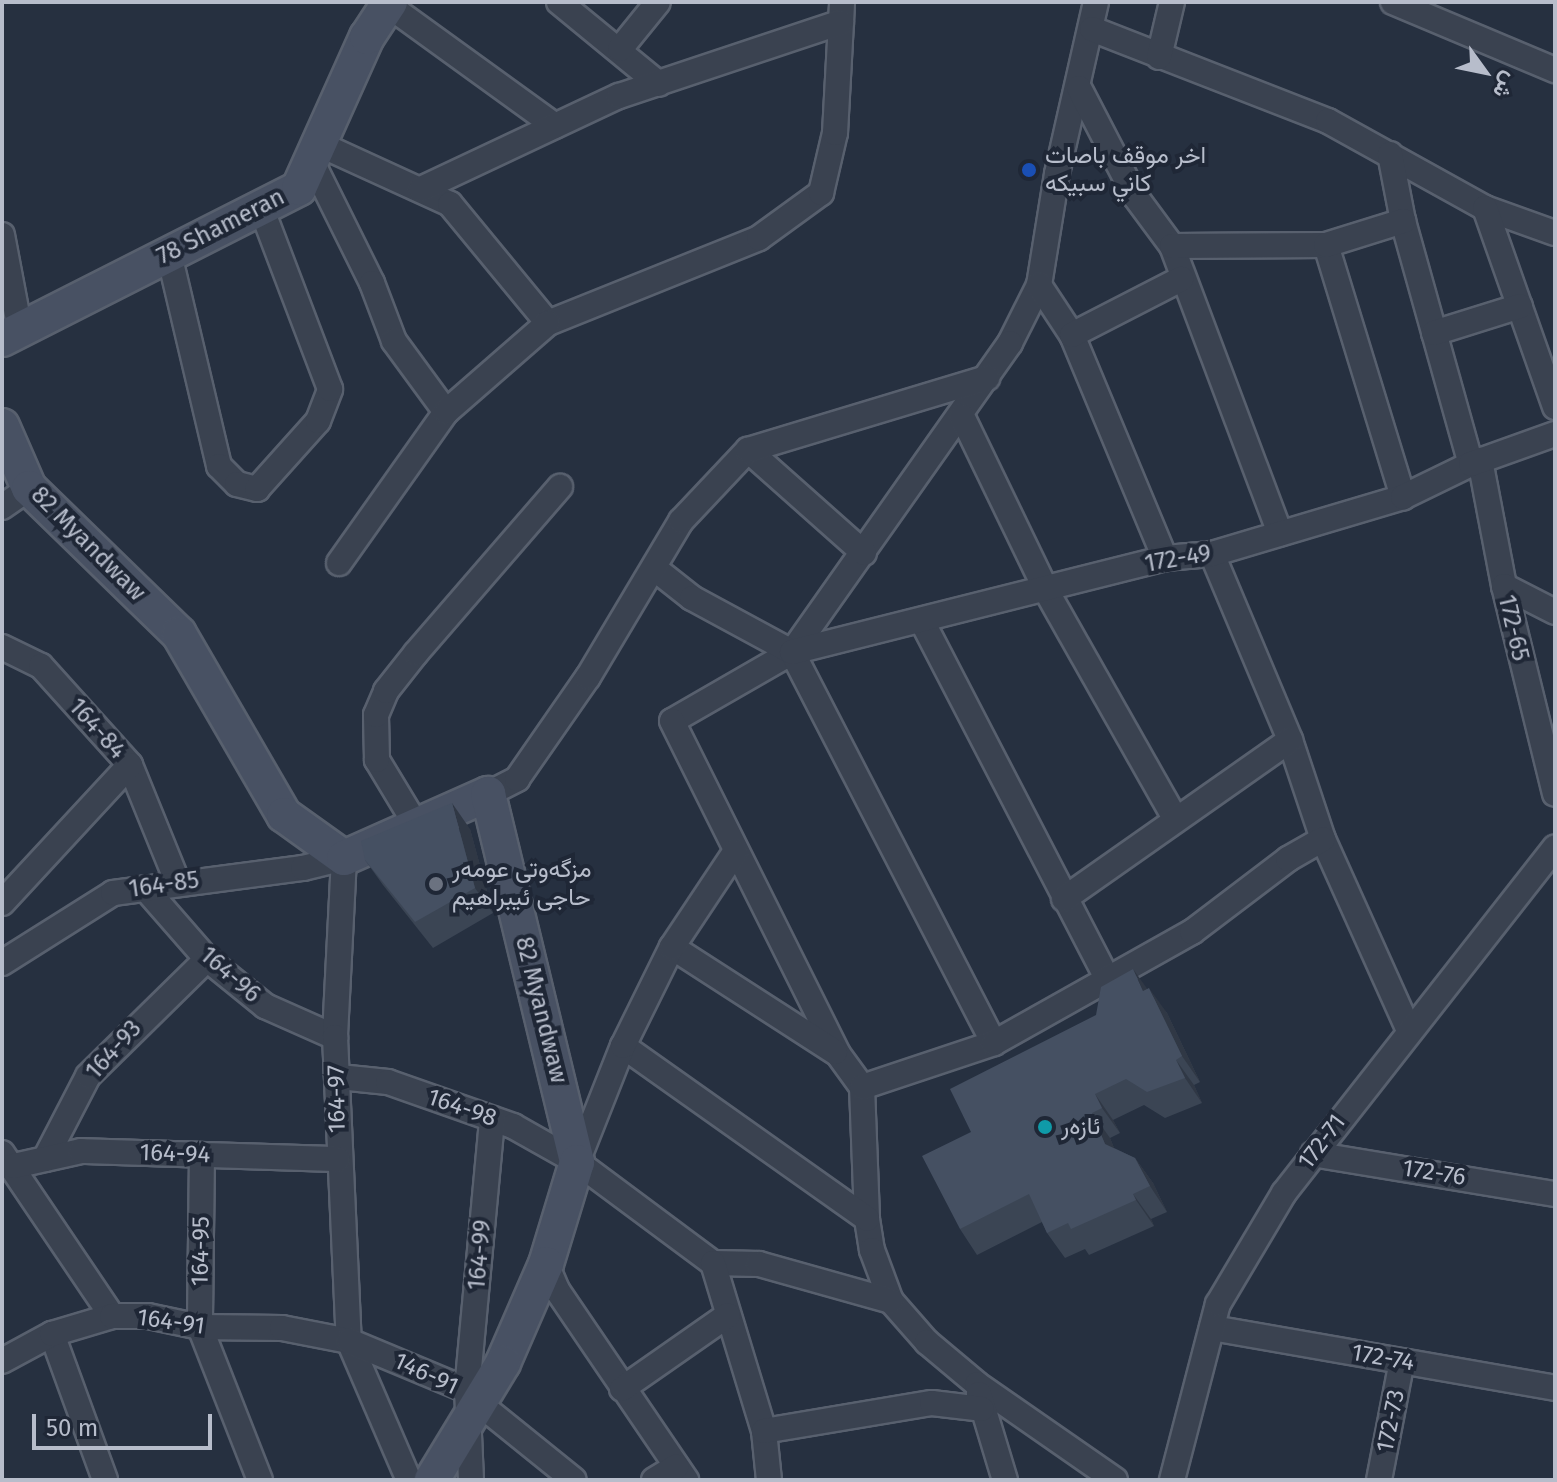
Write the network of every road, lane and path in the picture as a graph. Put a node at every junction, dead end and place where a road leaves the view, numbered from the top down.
1 (559, 2) edge
2 (658, 2) edge
3 (1096, 2) edge
4 (1172, 2) edge
5 (1393, 2) edge
6 (389, 3) edge
7 (841, 12) edge
8 (1092, 29) junction
9 (620, 49) junction
10 (1159, 57) junction
11 (1555, 70) edge
12 (659, 84) junction
13 (1079, 88) junction
14 (555, 126) junction
15 (315, 152) junction
16 (1390, 154) junction
17 (421, 189) junction
18 (261, 207) junction
19 (1485, 208) junction
20 (1403, 221) junction
21 (1555, 233) edge
22 (2, 235) edge
23 (1326, 245) junction
24 (1172, 246) junction
25 (169, 254) junction
26 (1181, 279) junction
27 (1039, 285) junction
28 (1520, 306) junction
29 (548, 323) junction
30 (1434, 333) junction
31 (11, 335) edge
32 (1072, 335) junction
33 (987, 378) junction
34 (1555, 407) edge
35 (446, 412) junction
36 (962, 416) junction
37 (2, 426) edge
38 (1555, 434) edge
39 (748, 450) junction
40 (1476, 462) junction
41 (560, 487) dead end
42 (1403, 497) junction
43 (16, 498) edge
44 (1280, 533) junction
45 (864, 553) junction
46 (1212, 554) junction
47 (1165, 558) junction
48 (339, 563) dead end
49 (654, 568) junction
50 (1504, 586) junction
51 (1047, 592) junction
52 (1555, 612) edge
53 (923, 623) junction
54 (2, 647) edge
55 (792, 652) junction
56 (1290, 740) junction
57 (130, 765) junction
58 (488, 794) junction
59 (1555, 794) edge
60 (1175, 818) junction
61 (415, 823) junction
62 (1323, 839) junction
63 (1555, 847) edge
64 (735, 852) junction
65 (344, 858) junction
66 (178, 883) junction
67 (145, 888) junction
68 (1064, 899) junction
69 (2, 903) edge
70 (672, 947) junction
71 (207, 959) junction
72 (2, 963) edge
73 (1108, 980) junction
74 (1408, 1028) junction
75 (335, 1037) junction
76 (994, 1043) junction
77 (623, 1046) junction
78 (838, 1054) junction
79 (339, 1077) junction
80 (862, 1087) junction
81 (492, 1119) junction
82 (1313, 1154) junction
83 (202, 1155) junction
84 (45, 1159) junction
85 (338, 1159) junction
86 (8, 1160) edge
87 (577, 1162) junction
88 (1555, 1194) edge
89 (867, 1219) junction
90 (713, 1263) junction
91 (546, 1264) junction
92 (891, 1301) junction
93 (728, 1315) junction
94 (112, 1316) junction
95 (200, 1327) junction
96 (1212, 1328) junction
97 (52, 1334) junction
98 (349, 1341) junction
99 (2, 1361) edge
100 (1402, 1361) junction
101 (977, 1384) junction
102 (1555, 1388) edge
103 (622, 1389) junction
104 (472, 1408) junction
105 (982, 1409) junction
106 (764, 1431) junction
107 (681, 1473) edge
108 (105, 1480) edge
109 (260, 1480) edge
110 (409, 1480) edge
111 (432, 1480) edge
112 (471, 1480) edge
113 (574, 1480) edge
114 (654, 1480) edge
115 (769, 1480) edge
116 (1005, 1480) edge
117 (1115, 1480) edge
118 (1172, 1480) edge
119 (1379, 1480) edge

1 - 9 street
2 - 9 street
3 - 8 street
4 - 10 street
5 - 11 street
6 - 14 street
6 - 15 street, 78 Shameran
7 - 12 street
7 - 29 street
8 - 10 street
8 - 13 street
9 - 12 street
10 - 16 street
12 - 14 street
13 - 24 street
13 - 27 street
14 - 17 street
15 - 17 street
15 - 18 street, 78 Shameran
15 - 35 street
16 - 19 street
16 - 20 street, 172-65
17 - 29 street
18 - 25 street, 78 Shameran
18 - 25 street
19 - 21 street
19 - 28 street
20 - 23 street
20 - 30 street, 172-65
22 - 31 street
23 - 24 street
23 - 42 street
24 - 26 street
25 - 31 street, 78 Shameran
26 - 32 street
26 - 44 street
27 - 32 street
27 - 33 street
28 - 30 street
28 - 34 street
29 - 35 street
30 - 40 street, 172-65
32 - 47 street
33 - 36 street
33 - 39 street
35 - 48 street
36 - 45 street
36 - 51 street
37 - 43 street, 82 Myandwaw
38 - 40 street, 172-49
39 - 45 street
39 - 49 street
40 - 42 street, 172-49
40 - 50 street, 172-65
41 - 61 street
42 - 44 street, 172-49
43 - 65 street, 82 Myandwaw
44 - 46 street, 172-49
45 - 55 street
46 - 47 street, 172-49
46 - 56 street
47 - 51 street, 172-49
49 - 55 street
49 - 58 street
50 - 52 street
50 - 59 street, 172-65
51 - 53 street, 172-49
51 - 60 street
53 - 55 street, 172-49
53 - 68 street
54 - 57 street, 164-84
55 - 64 street
55 - 76 street
56 - 60 street
56 - 62 street
57 - 66 street, 164-84
57 - 69 street
58 - 61 street
58 - 87 street, 82 Myandwaw
60 - 68 street
61 - 65 street
62 - 73 street
62 - 74 street
63 - 74 street, 172-71
64 - 70 street
64 - 78 street
65 - 66 street, 164-85
65 - 75 street, 164-97
66 - 67 street, 164-85
67 - 71 street, 164-96
67 - 72 street, 164-85
68 - 73 street
70 - 77 street
70 - 78 street
71 - 75 street, 164-96
71 - 84 street, 164-93
73 - 76 street
74 - 82 street, 172-71
75 - 79 street, 164-97
76 - 80 street
77 - 87 street
77 - 89 street
78 - 80 street
79 - 81 street, 164-98
79 - 85 street, 164-97
80 - 89 street
81 - 87 street, 164-98
81 - 104 street, 164-99
82 - 88 street, 172-76
82 - 96 street, 172-71
83 - 84 street, 164-94
83 - 85 street, 164-94
83 - 95 street, 164-95
84 - 86 street, 164-94
85 - 98 street, 164-97
86 - 94 street
87 - 90 street, 164-98
87 - 91 street
89 - 92 street
90 - 92 street
90 - 93 street
91 - 103 street
91 - 104 street
92 - 101 street
93 - 103 street
93 - 106 street
94 - 95 street, 164-91
94 - 97 street, 164-91
95 - 98 street, 164-91
95 - 109 street, 164-95
96 - 100 street, 172-74
96 - 118 street, 172-71
97 - 99 street, 164-91
97 - 108 street
98 - 104 street, 146-91
98 - 110 street, 164-97
100 - 102 street, 172-74
100 - 119 street, 172-73
101 - 105 street
101 - 117 street
103 - 107 street
104 - 111 street
104 - 112 street, 146-91
104 - 113 street
105 - 106 street
105 - 116 street
106 - 115 street
107 - 114 street

